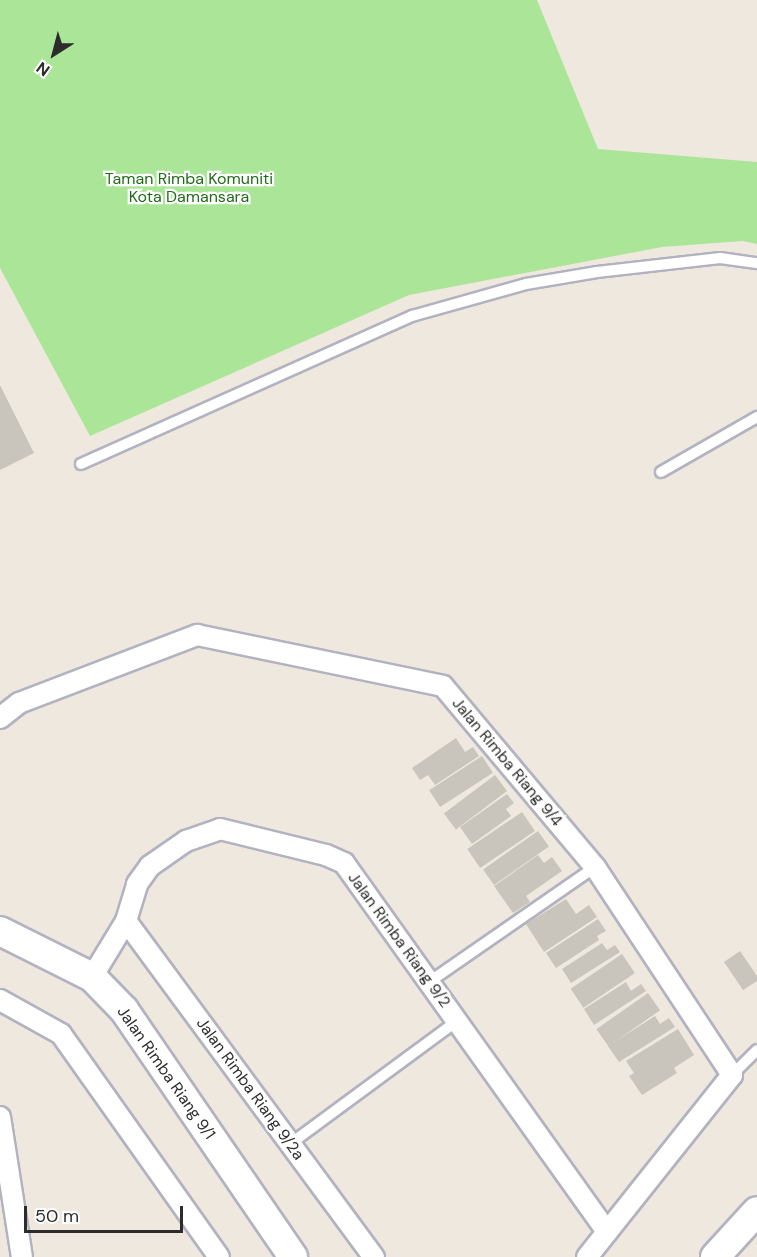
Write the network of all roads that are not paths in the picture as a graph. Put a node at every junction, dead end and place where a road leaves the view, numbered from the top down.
1 (757, 263) edge
2 (757, 417) edge
3 (81, 464) dead end
4 (661, 472) dead end
5 (0, 718) edge
6 (594, 867) junction
7 (126, 921) junction
8 (0, 931) edge
9 (92, 977) junction
10 (429, 982) junction
11 (0, 1000) edge
12 (457, 1021) junction
13 (757, 1050) edge
14 (732, 1075) junction
15 (0, 1117) edge
16 (290, 1144) junction
17 (7, 1204) edge
18 (757, 1211) edge
19 (607, 1232) junction
20 (22, 1257) edge
21 (219, 1257) edge
22 (294, 1257) edge
23 (374, 1257) edge
24 (587, 1257) edge
25 (715, 1257) edge

1 - 3 lane
2 - 4 lane
5 - 6 street, Jalan Rimba Riang 9/4
6 - 10 lane
6 - 14 street, Jalan Rimba Riang 9/4
7 - 9 street, Jalan Rimba Riang 9/2
7 - 10 street, Jalan Rimba Riang 9/2
7 - 16 street, Jalan Rimba Riang 9/2a
8 - 9 street, Jalan Rimba Riang 9/1
9 - 22 street, Jalan Rimba Riang 9/1
10 - 12 street, Jalan Rimba Riang 9/2
11 - 21 street
12 - 16 lane
12 - 19 street, Jalan Rimba Riang 9/2
13 - 14 lane
14 - 19 street
15 - 17 street
16 - 23 street, Jalan Rimba Riang 9/2a
17 - 20 street
18 - 25 street
19 - 24 street

